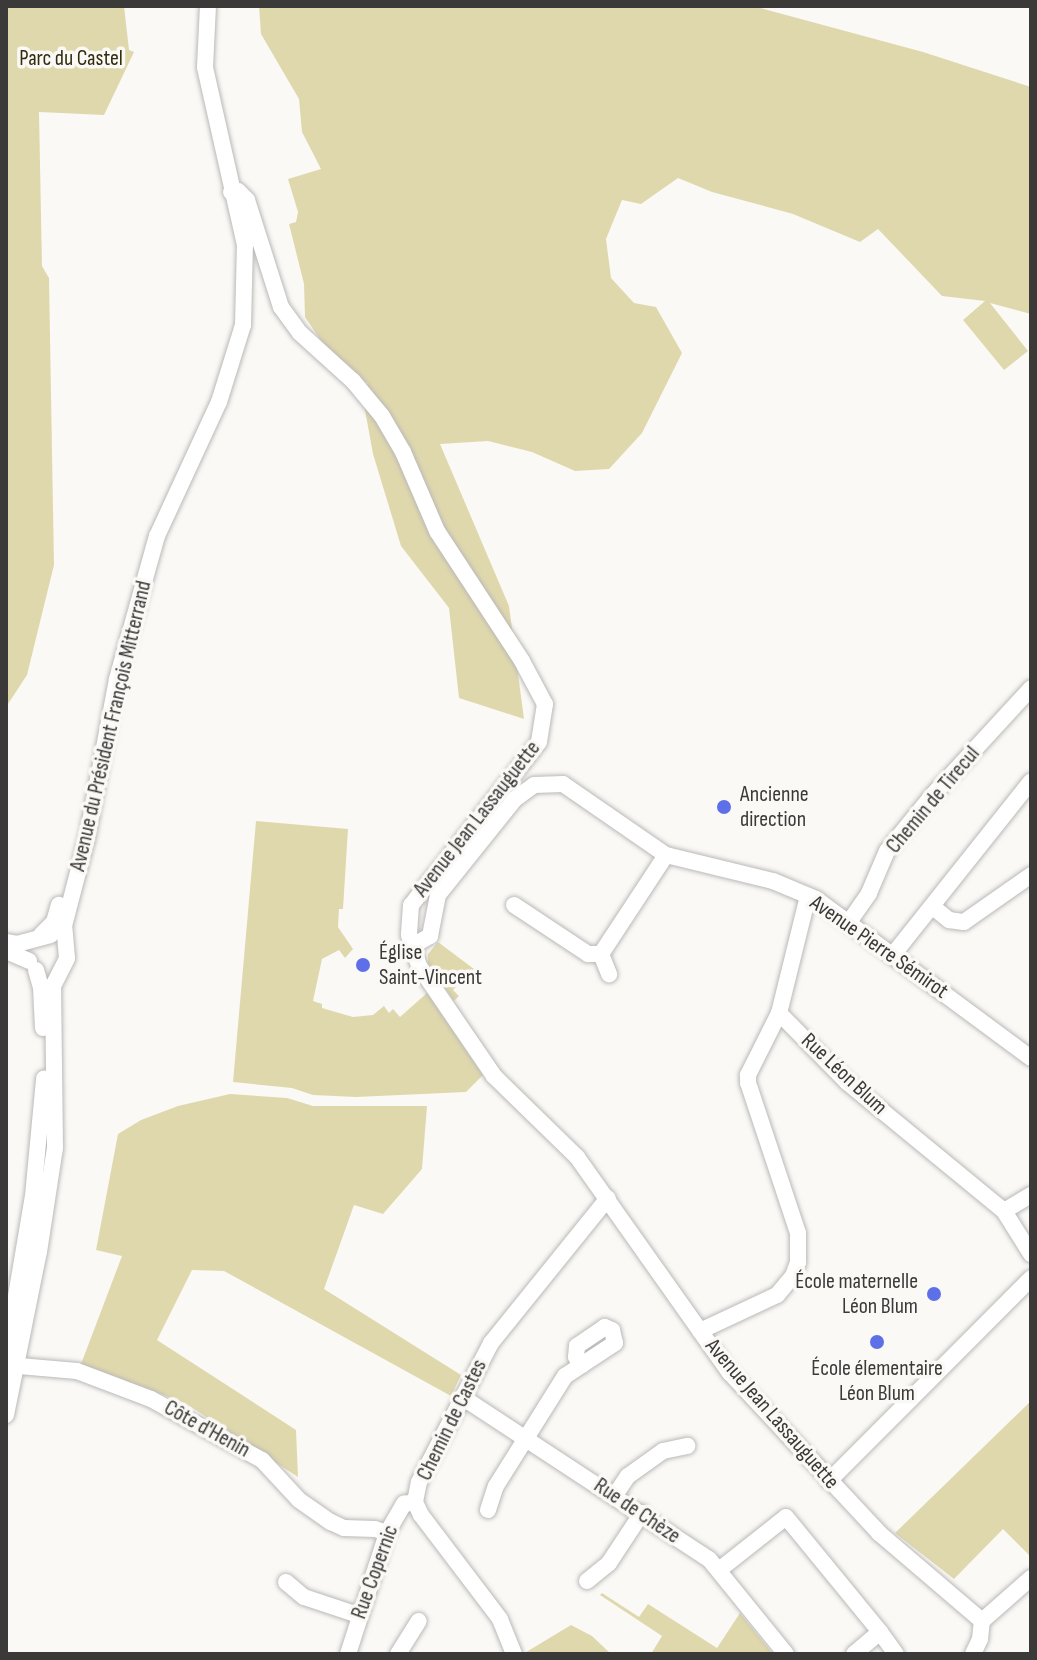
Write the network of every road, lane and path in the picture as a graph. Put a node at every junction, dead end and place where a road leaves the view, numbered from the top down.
1 (208, 6) edge
2 (231, 192) junction
3 (1031, 688) edge
4 (1031, 781) edge
5 (666, 855) junction
6 (1031, 875) edge
7 (808, 896) junction
8 (514, 905) dead end
9 (933, 907) junction
10 (849, 922) junction
11 (38, 936) junction
12 (6, 942) edge
13 (65, 944) junction
14 (412, 946) junction
15 (6, 951) edge
16 (601, 954) junction
17 (892, 956) junction
18 (32, 966) junction
19 (60, 969) junction
20 (609, 974) dead end
21 (779, 1013) junction
22 (1031, 1058) edge
23 (1031, 1195) edge
24 (608, 1198) junction
25 (1004, 1211) junction
26 (1031, 1254) edge
27 (1031, 1278) edge
28 (700, 1331) junction
29 (9, 1362) edge
30 (582, 1365) dead end
31 (462, 1397) junction
32 (6, 1415) edge
33 (526, 1437) junction
34 (687, 1446) dead end
35 (829, 1481) junction
36 (615, 1495) junction
37 (415, 1502) junction
38 (488, 1510) dead end
39 (642, 1513) junction
40 (387, 1533) junction
41 (719, 1570) junction
42 (587, 1581) dead end
43 (286, 1582) dead end
44 (1030, 1582) edge
45 (358, 1615) junction
46 (419, 1621) dead end
47 (982, 1621) junction
48 (880, 1632) junction
49 (857, 1653) edge
50 (348, 1654) edge
51 (398, 1654) edge
52 (514, 1654) edge
53 (786, 1654) edge
54 (896, 1654) edge
55 (973, 1654) edge

1 - 2 street, Avenue du Président François Mitterrand
2 - 11 street, Avenue du Président François Mitterrand
2 - 13 street, Avenue du Président François Mitterrand
2 - 14 street, Avenue Jean Lassauguette
3 - 10 street, Chemin de Tirecul
4 - 9 street
5 - 7 street, Avenue Pierre Sémirot
5 - 14 street
5 - 16 street
6 - 9 street
7 - 10 street, Avenue Pierre Sémirot
7 - 21 street
8 - 16 street
9 - 17 street
10 - 17 street, Avenue Pierre Sémirot
11 - 12 street
11 - 13 street
11 - 18 street
13 - 19 street
14 - 24 street, Avenue Jean Lassauguette
15 - 18 street
16 - 20 street
17 - 22 street, Avenue Pierre Sémirot
18 - 19 street
18 - 29 street
19 - 29 street
21 - 25 street, Rue Léon Blum
21 - 28 street
23 - 25 street
24 - 28 street, Avenue Jean Lassauguette
24 - 31 street, Chemin de Castes
25 - 26 street, Rue Léon Blum
27 - 35 street
28 - 35 street, Avenue Jean Lassauguette
29 - 32 street
29 - 40 street, Côte d'Henin
30 - 33 street
31 - 33 street, Rue de Chèze
31 - 37 street, Chemin de Castes
33 - 36 street, Rue de Chèze
33 - 38 street
34 - 36 street
35 - 47 street, Avenue Jean Lassauguette
36 - 39 street, Rue de Chèze
37 - 40 street, Rue Copernic
37 - 52 street, Chemin de Castes
39 - 41 street, Rue de Chèze
39 - 42 street
40 - 45 street, Rue Copernic
41 - 48 street
41 - 53 street, Rue de Chèze
43 - 45 street
44 - 47 street
45 - 50 street, Rue Copernic
46 - 51 street
47 - 55 street
48 - 49 street
48 - 54 street

